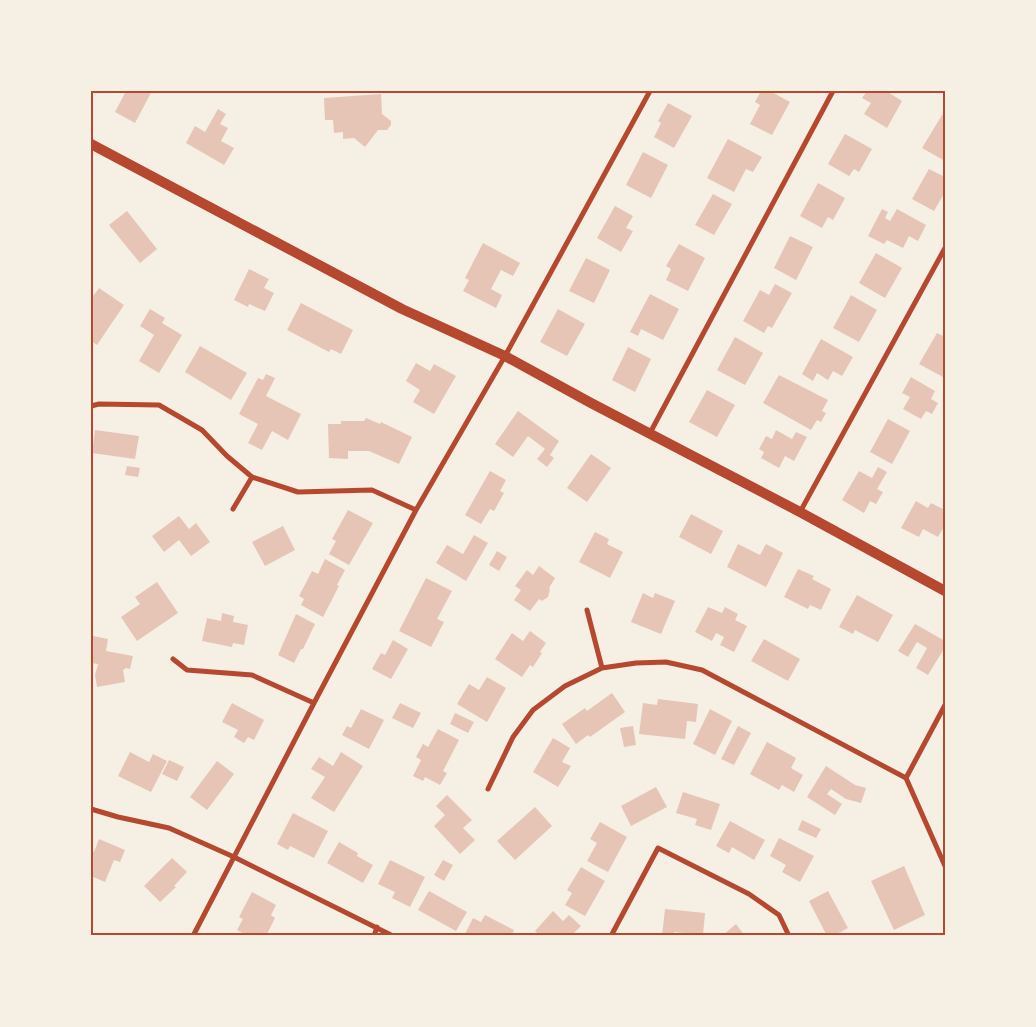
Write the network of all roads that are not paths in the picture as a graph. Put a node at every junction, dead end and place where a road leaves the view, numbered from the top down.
1 (650, 91) edge
2 (833, 91) edge
3 (91, 144) edge
4 (945, 248) edge
5 (505, 356) junction
6 (91, 406) edge
7 (649, 434) junction
8 (252, 477) junction
9 (233, 509) dead end
10 (416, 510) junction
11 (800, 512) junction
12 (945, 591) edge
13 (587, 610) dead end
14 (173, 659) dead end
15 (602, 668) junction
16 (314, 703) junction
17 (945, 705) edge
18 (906, 778) junction
19 (488, 789) dead end
20 (91, 809) edge
21 (234, 857) junction
22 (945, 866) edge
23 (377, 927) junction
24 (193, 936) edge
25 (374, 936) edge
26 (393, 936) edge
27 (611, 936) edge
28 (789, 936) edge

1 - 5 street
2 - 7 street
3 - 5 main road
4 - 11 street
5 - 7 main road
5 - 10 street
6 - 8 street
7 - 11 main road
8 - 9 street
8 - 10 street
10 - 16 street
11 - 12 main road
13 - 15 street
14 - 16 street
15 - 18 street
15 - 19 street
16 - 21 street
17 - 18 street
18 - 22 street
20 - 21 street
21 - 23 street
21 - 24 street
23 - 25 street
23 - 26 street
27 - 28 street

